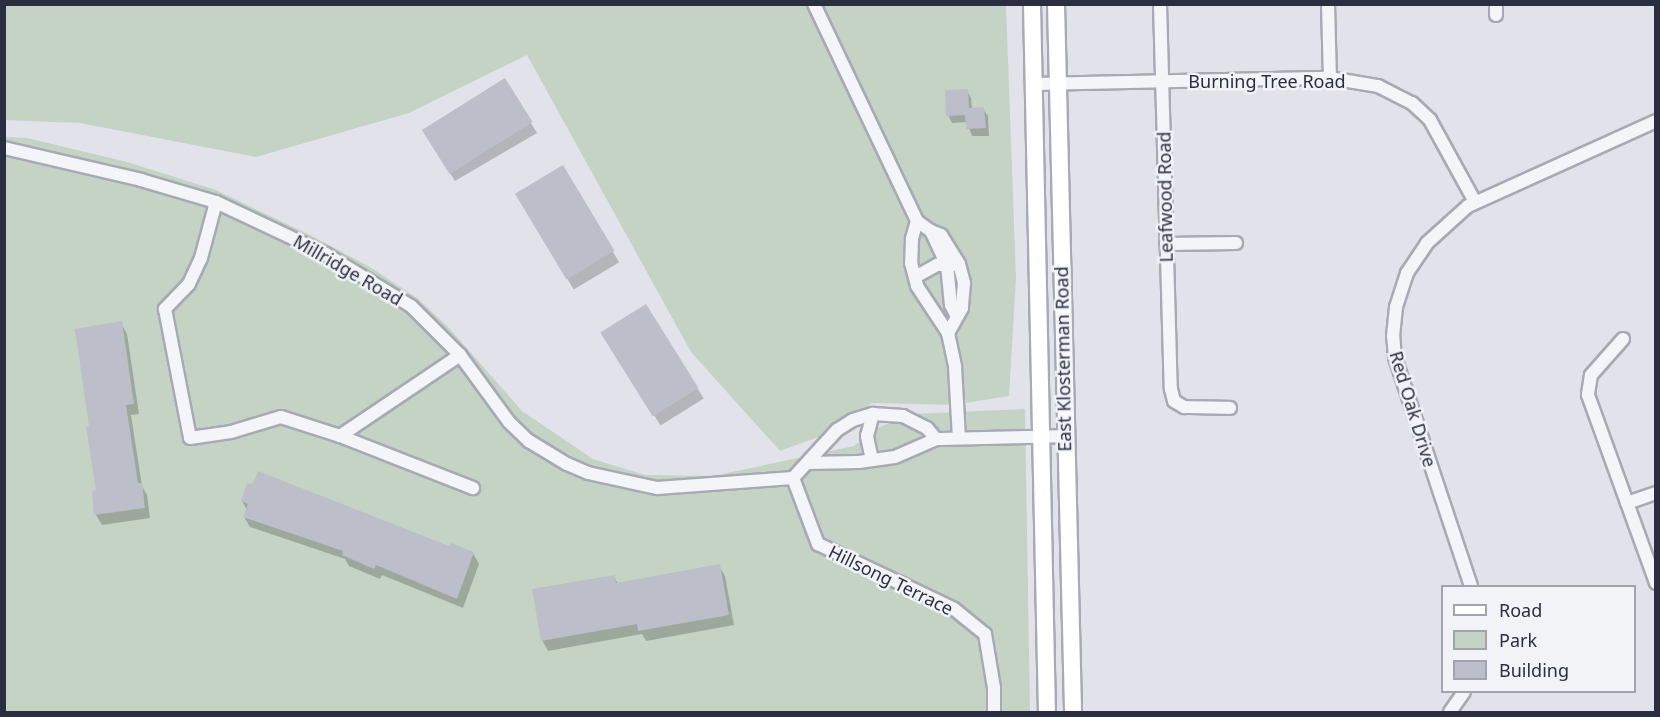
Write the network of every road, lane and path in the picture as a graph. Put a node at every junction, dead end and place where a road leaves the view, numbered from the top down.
1 (814, 4) edge
2 (1032, 4) edge
3 (1056, 4) edge
4 (1160, 4) edge
5 (1328, 4) edge
6 (1330, 78) junction
7 (1162, 82) junction
8 (1058, 83) junction
9 (1035, 84) junction
10 (1656, 121) edge
11 (4, 148) edge
12 (216, 202) junction
13 (1476, 202) junction
14 (917, 221) junction
15 (1236, 243) dead end
16 (1166, 244) junction
17 (953, 264) junction
18 (915, 277) junction
19 (948, 333) junction
20 (1623, 339) dead end
21 (460, 355) junction
22 (1230, 408) dead end
23 (873, 414) junction
24 (340, 436) junction
25 (1065, 436) junction
26 (1040, 437) junction
27 (959, 438) junction
28 (936, 439) junction
29 (872, 460) junction
30 (808, 464) junction
31 (793, 478) junction
32 (473, 488) dead end
33 (1656, 493) edge
34 (1627, 503) junction
35 (1656, 583) edge
36 (1471, 585) edge
37 (1463, 693) edge
38 (994, 712) edge
39 (1047, 712) edge
40 (1073, 712) edge
41 (1450, 712) edge

1 - 14 street
2 - 9 main road, East Klosterman Road
3 - 8 main road, East Klosterman Road
4 - 7 street, Leafwood Road
5 - 6 street
6 - 7 street, Burning Tree Road
6 - 13 street, Burning Tree Road
7 - 8 street, Burning Tree Road
7 - 16 street, Leafwood Road
8 - 9 street, Burning Tree Road
8 - 25 main road, East Klosterman Road
9 - 26 main road, East Klosterman Road
10 - 13 street, Red Oak Drive
11 - 12 street, Millridge Road
12 - 21 street, Millridge Road
12 - 24 street
13 - 36 street, Red Oak Drive
14 - 17 street
14 - 18 street
15 - 16 street
16 - 22 street, Leafwood Road
17 - 18 street
17 - 19 street
18 - 19 street
19 - 27 street
20 - 34 street
21 - 24 street
21 - 31 street, Millridge Road
23 - 28 street
23 - 29 street
23 - 30 street
24 - 32 street
25 - 26 street
25 - 40 main road, East Klosterman Road
26 - 27 street
26 - 39 main road, East Klosterman Road
27 - 28 street
28 - 29 street
29 - 30 street
30 - 31 street
31 - 38 street, Hillsong Terrace
33 - 34 street
34 - 35 street
37 - 41 street

